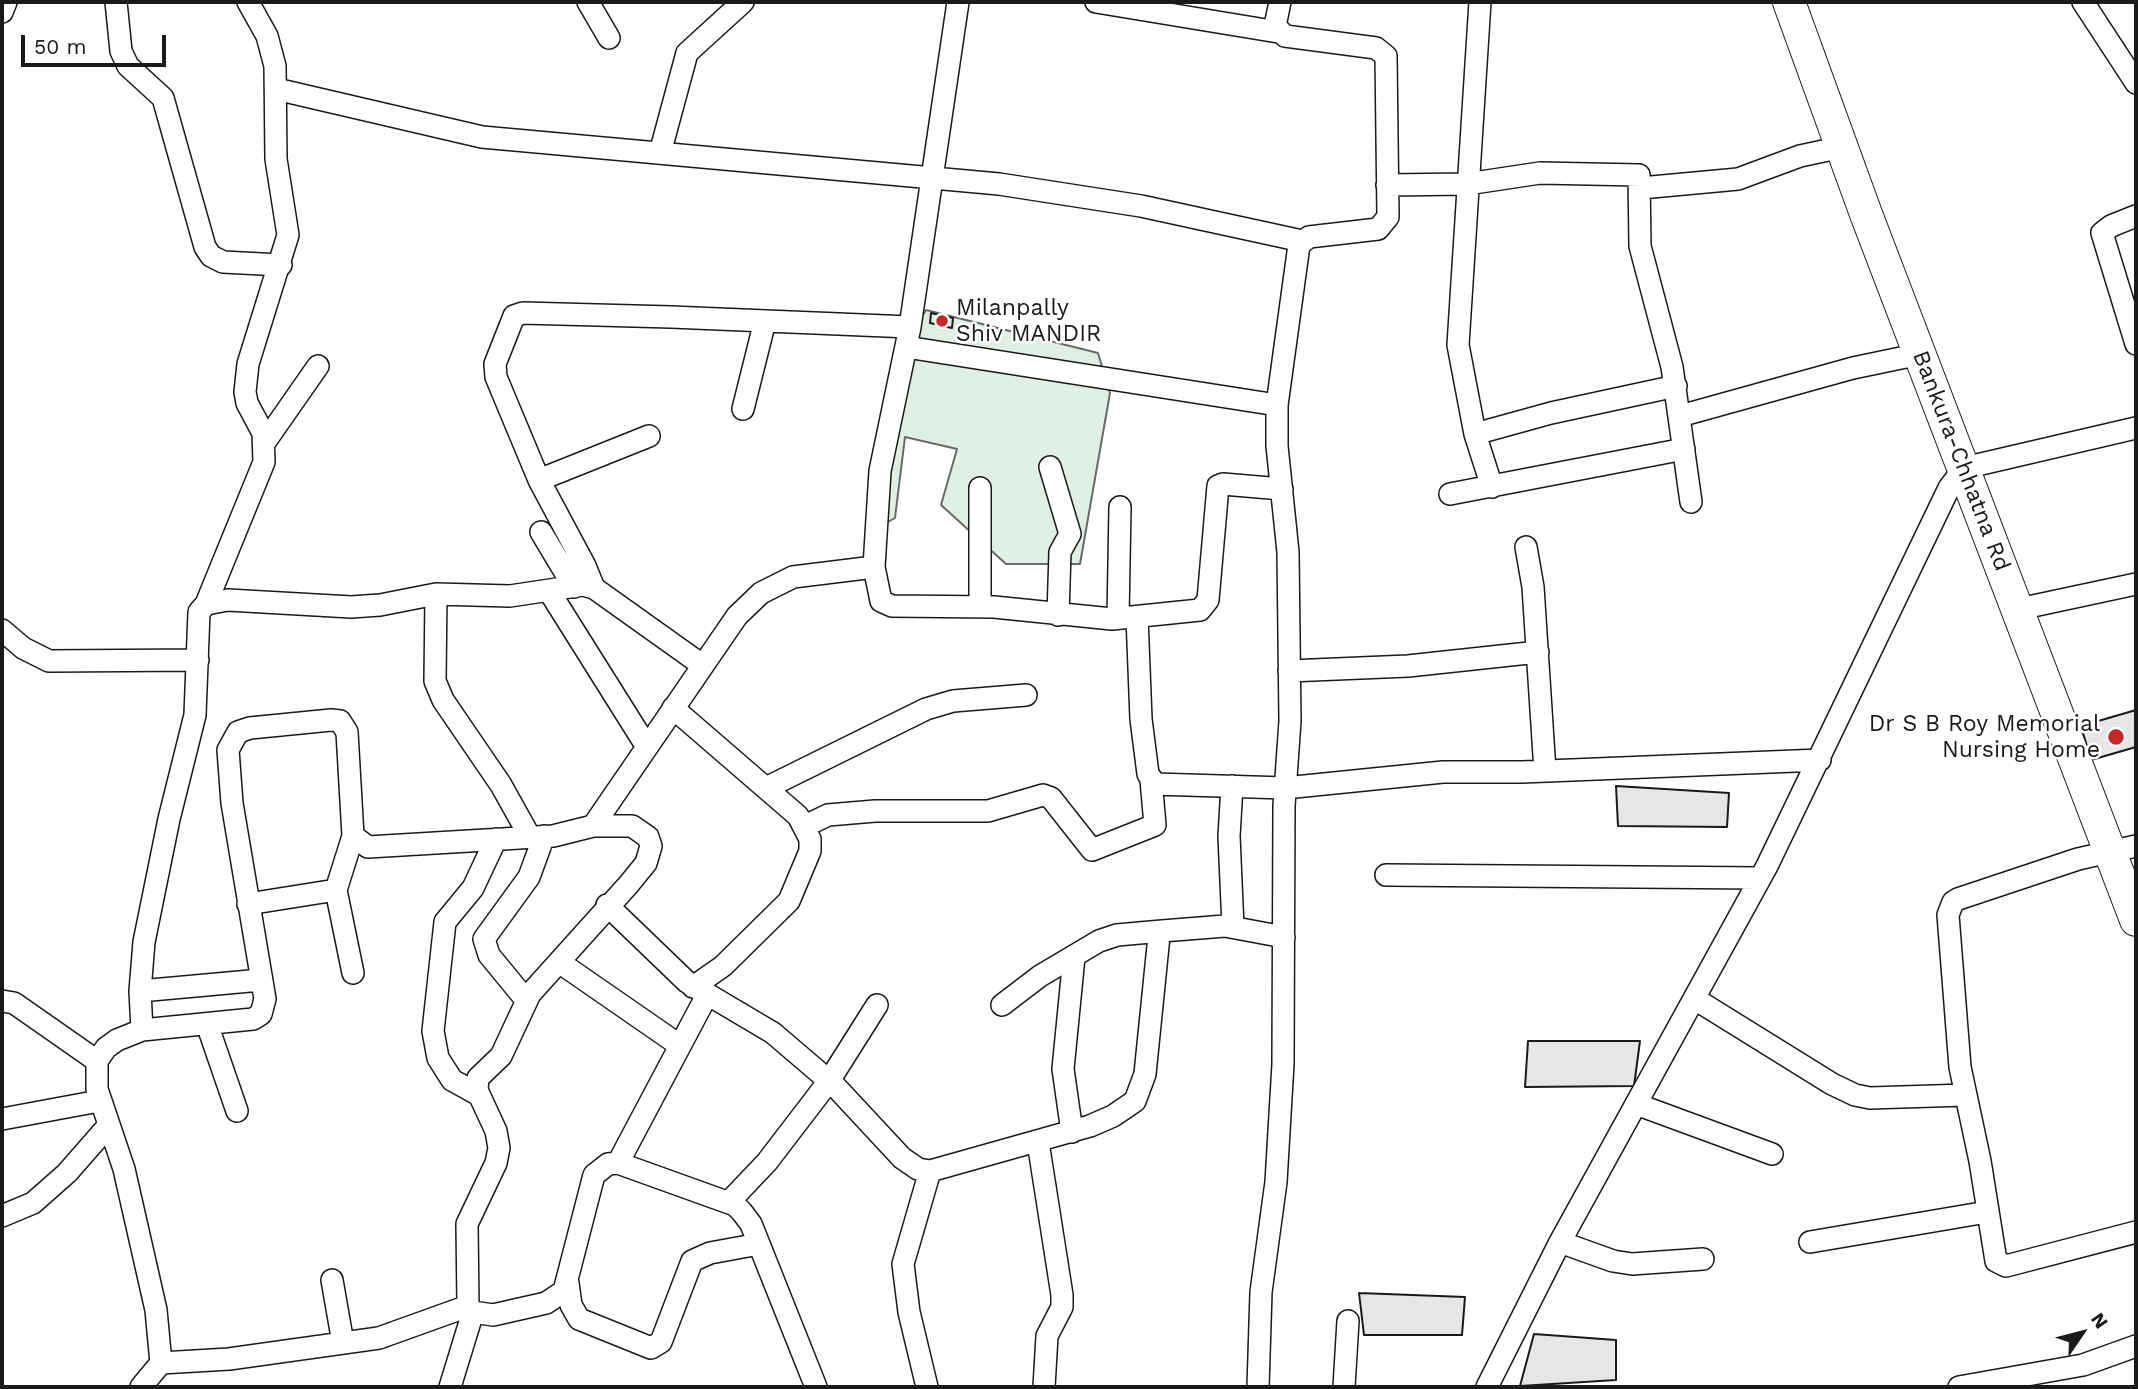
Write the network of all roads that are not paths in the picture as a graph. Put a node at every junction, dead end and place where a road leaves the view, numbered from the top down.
1 (6, 2) edge
2 (116, 2) edge
3 (248, 2) edge
4 (588, 2) edge
5 (743, 2) edge
6 (958, 2) edge
7 (1096, 2) edge
8 (1280, 2) edge
9 (1480, 2) edge
10 (1789, 2) edge
11 (2083, 2) edge
12 (2, 12) edge
13 (1278, 32) junction
14 (609, 38) dead end
15 (2136, 81) edge
16 (276, 89) junction
17 (1842, 147) junction
18 (660, 153) junction
19 (931, 177) junction
20 (1467, 184) junction
21 (1387, 185) junction
22 (1641, 188) junction
23 (2136, 216) edge
24 (1302, 241) junction
25 (281, 265) junction
26 (765, 321) junction
27 (908, 337) junction
28 (2136, 344) edge
29 (1920, 354) junction
30 (318, 366) dead end
31 (1676, 386) junction
32 (1277, 405) junction
33 (743, 410) dead end
34 (1680, 416) junction
35 (2136, 428) edge
36 (1475, 434) junction
37 (649, 436) dead end
38 (265, 442) junction
39 (1684, 449) junction
40 (1050, 467) dead end
41 (1964, 468) junction
42 (538, 480) junction
43 (1492, 487) junction
44 (980, 488) dead end
45 (1282, 489) junction
46 (1450, 494) dead end
47 (1691, 502) dead end
48 (1120, 506) dead end
49 (541, 532) dead end
50 (1525, 547) dead end
51 (874, 567) junction
52 (2136, 584) edge
53 (584, 587) junction
54 (549, 591) junction
55 (436, 594) junction
56 (206, 604) junction
57 (980, 607) junction
58 (2019, 609) junction
59 (1058, 615) junction
60 (1128, 618) junction
61 (2, 630) edge
62 (1538, 652) junction
63 (198, 660) junction
64 (702, 664) junction
65 (1289, 671) junction
66 (1026, 695) dead end
67 (673, 708) junction
68 (647, 747) junction
69 (1820, 760) junction
70 (1545, 771) junction
71 (1151, 780) junction
72 (1232, 786) junction
73 (766, 788) junction
74 (1285, 788) junction
75 (593, 826) junction
76 (805, 826) junction
77 (353, 836) junction
78 (537, 837) junction
79 (496, 839) junction
80 (2124, 848) edge
81 (1386, 875) dead end
82 (1760, 878) junction
83 (336, 890) junction
84 (248, 904) junction
85 (607, 905) junction
86 (2136, 920) edge
87 (1233, 927) junction
88 (1163, 931) junction
89 (1284, 937) junction
90 (1074, 957) junction
91 (559, 961) junction
92 (353, 973) dead end
93 (261, 979) junction
94 (140, 991) junction
95 (700, 991) junction
96 (1695, 999) junction
97 (526, 1000) junction
98 (2, 1001) edge
99 (877, 1005) dead end
100 (1002, 1005) dead end
101 (207, 1024) junction
102 (142, 1030) junction
103 (678, 1045) junction
104 (97, 1061) junction
105 (829, 1081) junction
106 (1965, 1095) junction
107 (479, 1096) junction
108 (99, 1101) junction
109 (1636, 1104) junction
110 (237, 1111) dead end
111 (2, 1119) edge
112 (109, 1125) junction
113 (1072, 1132) junction
114 (1038, 1142) junction
115 (1772, 1154) dead end
116 (618, 1163) junction
117 (930, 1171) junction
118 (729, 1202) junction
119 (1987, 1212) junction
120 (2, 1216) edge
121 (2136, 1232) edge
122 (1560, 1242) junction
123 (1810, 1242) dead end
124 (759, 1244) junction
125 (1703, 1259) dead end
126 (332, 1280) dead end
127 (568, 1283) junction
128 (470, 1309) junction
129 (1348, 1321) dead end
130 (344, 1343) junction
131 (2136, 1346) edge
132 (161, 1363) junction
133 (141, 1387) edge
134 (450, 1387) edge
135 (816, 1387) edge
136 (927, 1387) edge
137 (1044, 1387) edge
138 (1258, 1387) edge
139 (1344, 1387) edge
140 (1487, 1387) edge
141 (1959, 1387) edge

1 - 12 street
2 - 25 street
3 - 16 street
4 - 14 street
5 - 18 street
6 - 19 street
7 - 13 street
8 - 13 street
9 - 20 street
10 - 17 highway, Bankura-Chhatna Rd
11 - 15 street
13 - 21 street
16 - 18 street
16 - 25 street
17 - 22 street
17 - 29 highway, Bankura-Chhatna Rd
18 - 19 street
19 - 24 street
19 - 27 street
20 - 21 street
20 - 22 street
20 - 36 street
21 - 24 street
22 - 31 street
23 - 28 street
24 - 32 street
25 - 38 street
26 - 27 street
26 - 33 street
26 - 42 street
27 - 32 street
27 - 51 street
29 - 34 street
29 - 41 highway, Bankura-Chhatna Rd
30 - 38 street
31 - 34 street
31 - 36 street
32 - 45 street
34 - 39 street
35 - 41 street
36 - 43 street
37 - 42 street
38 - 56 street
39 - 43 street
39 - 47 street
40 - 59 street
41 - 58 highway, Bankura-Chhatna Rd
41 - 69 street
42 - 53 street
43 - 46 street
44 - 57 street
45 - 60 street
45 - 65 street
48 - 60 street
49 - 53 street
50 - 62 street
51 - 57 street
51 - 64 street
52 - 58 street
53 - 54 street
53 - 64 street
54 - 55 street
54 - 68 street
55 - 56 street
55 - 78 street
56 - 63 street
57 - 59 street
58 - 80 highway, Bankura-Chhatna Rd
59 - 60 street
60 - 71 street
61 - 63 street
62 - 65 street
62 - 70 street
63 - 94 street
64 - 67 street
65 - 74 street
66 - 73 street
67 - 68 street
67 - 73 street
68 - 75 street
69 - 70 street
69 - 82 street
70 - 74 street
71 - 72 street
71 - 76 street
72 - 74 street
72 - 87 street
73 - 76 street
74 - 89 street
75 - 78 street
75 - 85 street
76 - 95 street
77 - 79 street
77 - 83 street
77 - 84 street
78 - 79 street
78 - 97 street
79 - 107 street
80 - 86 highway, Bankura-Chhatna Rd
80 - 106 street
81 - 82 street
82 - 96 street
83 - 84 street
83 - 92 street
84 - 93 street
85 - 91 street
85 - 95 street
87 - 88 street
87 - 89 street
88 - 90 street
88 - 113 street
89 - 138 street
90 - 100 street
90 - 113 street
91 - 97 street
91 - 103 street
93 - 94 street
93 - 101 street
94 - 102 street
95 - 103 street
95 - 105 street
96 - 106 street
96 - 109 street
97 - 107 street
98 - 104 street
99 - 105 street
101 - 102 street
101 - 110 street
102 - 104 street
103 - 116 street
104 - 108 street
105 - 117 street
105 - 118 street
106 - 119 street
107 - 128 street
108 - 111 street
108 - 112 street
109 - 115 street
109 - 122 street
112 - 120 street
112 - 132 street
113 - 114 street
114 - 117 street
114 - 137 street
116 - 118 street
116 - 127 street
117 - 136 street
118 - 124 street
119 - 121 street
119 - 123 street
122 - 125 street
122 - 140 street
124 - 127 street
124 - 135 street
126 - 130 street
127 - 128 street
128 - 130 street
128 - 134 street
129 - 139 street
130 - 132 street
131 - 141 street
132 - 133 street

